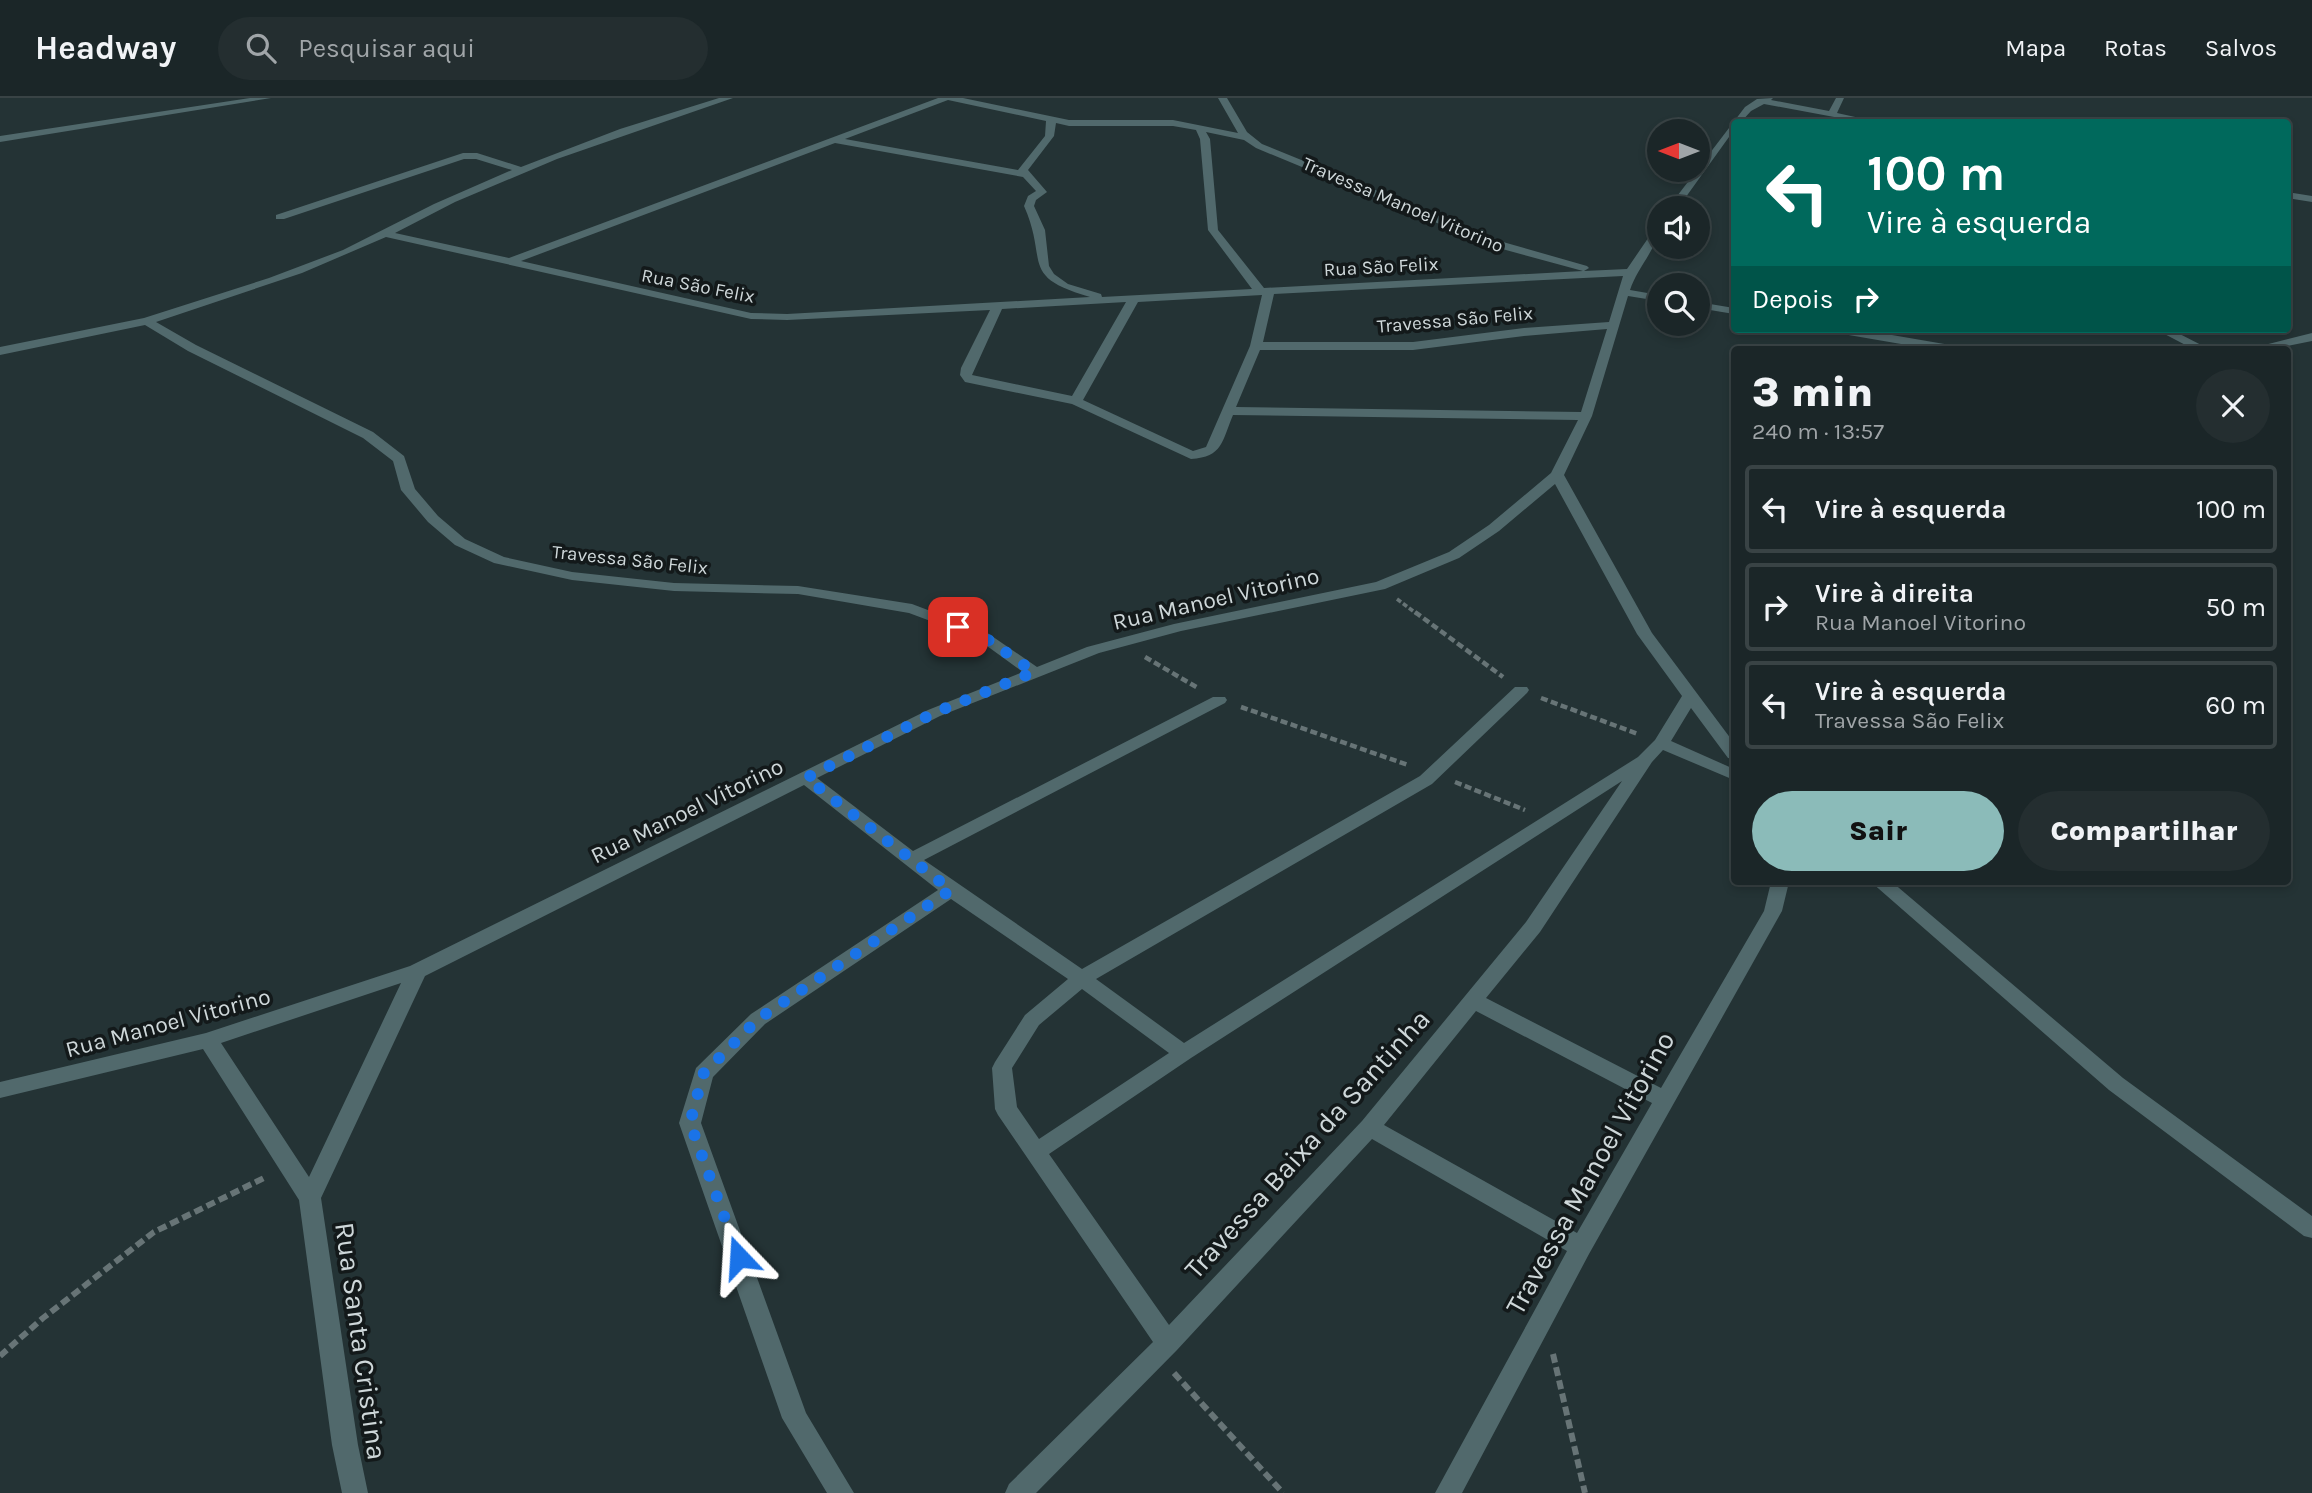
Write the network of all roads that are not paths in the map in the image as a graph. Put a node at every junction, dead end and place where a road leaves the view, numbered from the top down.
1 (267, 98) edge
2 (729, 98) edge
3 (948, 98) edge
4 (1223, 98) edge
5 (1840, 98) edge
6 (1765, 100) edge
7 (1832, 114) junction
8 (1740, 119) edge
9 (1854, 119) edge
10 (1051, 120) junction
11 (1199, 127) junction
12 (1731, 128) edge
13 (1243, 137) junction
14 (0, 139) edge
15 (834, 140) junction
16 (524, 171) junction
17 (1025, 174) junction
18 (1682, 196) edge
19 (2291, 196) edge
20 (2312, 199) edge
21 (280, 217) dead end
22 (387, 234) junction
23 (1647, 247) edge
24 (511, 261) junction
25 (1630, 272) junction
26 (1611, 273) junction
27 (1264, 291) junction
28 (1622, 292) junction
29 (1647, 296) edge
30 (1133, 298) junction
31 (1111, 299) junction
32 (998, 306) junction
33 (1710, 307) edge
34 (1731, 310) edge
35 (146, 321) junction
36 (1616, 325) junction
37 (1860, 333) edge
38 (2169, 333) edge
39 (2312, 337) edge
40 (1256, 346) junction
41 (1933, 346) edge
42 (2197, 346) edge
43 (2270, 346) edge
44 (0, 351) edge
45 (1076, 401) junction
46 (1227, 411) junction
47 (1586, 416) junction
48 (1557, 475) junction
49 (1034, 672) junction
50 (1521, 690) dead end
51 (1691, 695) junction
52 (1219, 700) road end
53 (1731, 750) edge
54 (1653, 751) junction
55 (1731, 774) edge
56 (806, 778) junction
57 (914, 858) junction
58 (1779, 885) edge
59 (1883, 885) edge
60 (951, 890) junction
61 (417, 971) junction
62 (1081, 978) junction
63 (1472, 1000) junction
64 (208, 1040) junction
65 (1184, 1053) junction
66 (0, 1090) edge
67 (1665, 1100) junction
68 (1370, 1127) junction
69 (1034, 1153) junction
70 (310, 1198) junction
71 (2312, 1229) edge
72 (1581, 1247) junction
73 (1163, 1349) junction
74 (355, 1493) edge
75 (841, 1493) edge
76 (1018, 1493) edge
77 (1448, 1493) edge

1 - 14 street
2 - 16 street
3 - 10 street, Travessa Manoel Vitorino
3 - 15 street
4 - 13 street
5 - 7 street
6 - 7 street
6 - 8 street
7 - 9 street
10 - 11 street, Travessa Manoel Vitorino
10 - 17 street
11 - 13 street, Travessa Manoel Vitorino
11 - 27 street
12 - 18 street
13 - 26 street, Travessa Manoel Vitorino
15 - 17 street
15 - 24 street
16 - 21 street
16 - 22 street
17 - 31 street
19 - 20 street
22 - 24 street, Rua São Felix
22 - 35 street
23 - 25 street, Rua Manoel Vitorino
24 - 32 street, Rua São Felix
25 - 26 street, Rua São Felix
25 - 28 street, Rua Manoel Vitorino
26 - 27 street, Rua São Felix
27 - 30 street, Rua São Felix
27 - 40 street
28 - 29 street
28 - 36 street, Rua Manoel Vitorino
30 - 31 street, Rua São Felix
30 - 45 street
31 - 32 street, Rua São Felix
32 - 45 street
33 - 34 street
35 - 44 street
35 - 49 street, Travessa São Felix
36 - 40 street, Travessa São Felix
36 - 47 street, Rua Manoel Vitorino
37 - 41 street
38 - 42 street
39 - 43 street
40 - 46 street
45 - 46 street
46 - 47 street
47 - 48 street, Rua Manoel Vitorino
48 - 49 street, Rua Manoel Vitorino
48 - 51 street
49 - 56 street, Rua Manoel Vitorino
50 - 62 street
51 - 53 street
51 - 54 street, Travessa Baixa da Santinha
52 - 57 street
54 - 55 street
54 - 63 street, Travessa Baixa da Santinha
54 - 65 street
56 - 57 street
56 - 61 street, Rua Manoel Vitorino
57 - 60 street
58 - 67 street, Travessa Manoel Vitorino
59 - 71 street
60 - 62 street
60 - 75 street
61 - 64 street, Rua Manoel Vitorino
61 - 70 street, Rua Santa Cristina
62 - 65 street
62 - 69 street
63 - 67 street
63 - 68 street, Travessa Baixa da Santinha
64 - 66 street, Rua Manoel Vitorino
64 - 70 street, Rua Santa Cristina
65 - 69 street
67 - 72 street, Travessa Manoel Vitorino
68 - 72 street
68 - 73 street, Travessa Baixa da Santinha
69 - 73 street
70 - 74 street, Rua Santa Cristina
72 - 77 street, Travessa Manoel Vitorino
73 - 76 street, Travessa Baixa da Santinha

